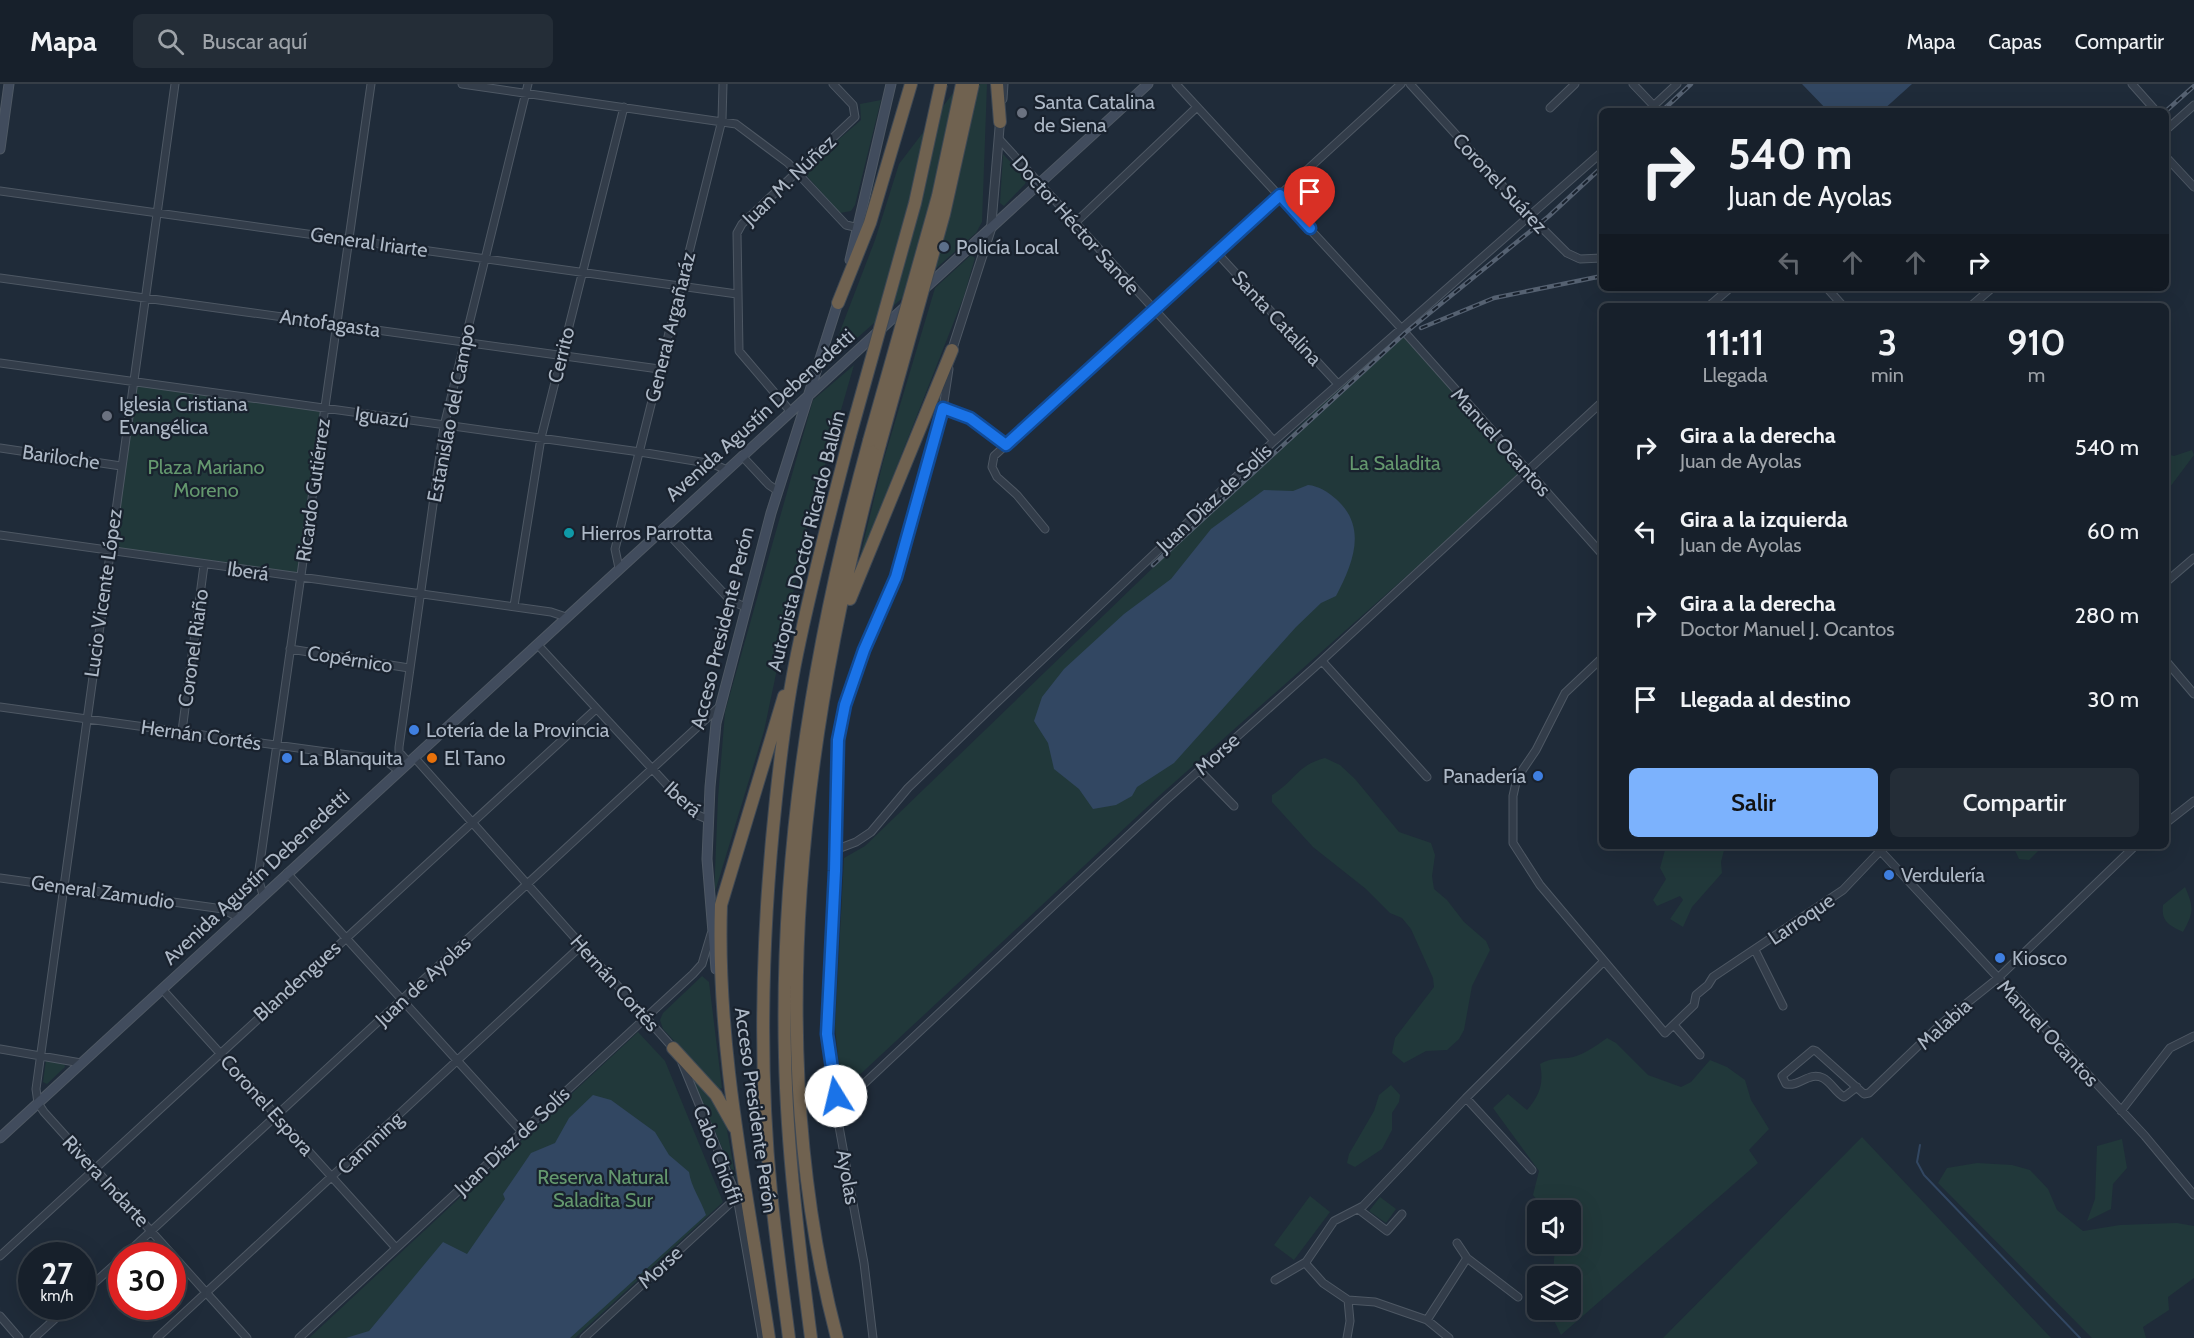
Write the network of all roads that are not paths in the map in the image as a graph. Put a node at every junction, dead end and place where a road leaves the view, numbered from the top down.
1 (9, 84) edge
2 (175, 84) edge
3 (371, 84) edge
4 (462, 84) edge
5 (528, 84) edge
6 (723, 84) edge
7 (833, 84) edge
8 (891, 84) edge
9 (911, 84) edge
10 (941, 84) edge
11 (962, 84) edge
12 (973, 84) edge
13 (998, 84) edge
14 (1004, 84) edge
15 (1148, 84) edge
16 (1176, 84) edge
17 (1401, 84) edge
18 (1410, 84) edge
19 (1575, 84) edge
20 (1633, 84) edge
21 (1677, 84) edge
22 (2132, 84) edge
23 (526, 93) junction
24 (2194, 105) edge
25 (624, 107) junction
26 (1197, 107) junction
27 (1550, 108) dead end
28 (1651, 108) edge
29 (2153, 108) edge
30 (722, 120) junction
31 (1000, 122) junction
32 (2169, 125) edge
33 (1000, 140) junction
34 (0, 149) edge
35 (1599, 155) edge
36 (2169, 159) edge
37 (796, 172) junction
38 (1040, 184) junction
39 (2194, 188) edge
40 (0, 191) edge
41 (1280, 195) junction
42 (157, 213) junction
43 (1530, 216) junction
44 (1075, 223) junction
45 (859, 228) junction
46 (991, 229) junction
47 (348, 240) junction
48 (1217, 253) junction
49 (484, 258) junction
50 (1599, 258) edge
51 (581, 273) junction
52 (0, 278) edge
53 (680, 287) junction
54 (1726, 291) edge
55 (1830, 291) edge
56 (1988, 291) edge
57 (738, 294) junction
58 (147, 298) junction
59 (838, 303) junction
60 (1712, 303) edge
61 (1840, 303) edge
62 (1974, 303) edge
63 (1154, 310) junction
64 (336, 323) junction
65 (1401, 328) junction
66 (463, 342) junction
67 (952, 350) junction
68 (560, 356) junction
69 (0, 363) edge
70 (659, 369) junction
71 (133, 381) junction
72 (1337, 383) junction
73 (811, 393) junction
74 (1599, 405) edge
75 (943, 408) junction
76 (325, 409) junction
77 (791, 412) junction
78 (444, 426) junction
79 (541, 438) junction
80 (1274, 441) junction
81 (875, 443) junction
82 (1006, 445) junction
83 (0, 448) edge
84 (640, 452) junction
85 (742, 456) junction
86 (122, 466) junction
87 (727, 470) junction
88 (1526, 470) junction
89 (778, 491) junction
90 (663, 528) junction
91 (1045, 529) dead end
92 (0, 535) edge
93 (110, 550) junction
94 (1599, 551) edge
95 (2194, 558) edge
96 (204, 565) junction
97 (619, 568) junction
98 (300, 578) junction
99 (2169, 579) edge
100 (420, 592) junction
101 (514, 606) junction
102 (745, 607) junction
103 (566, 617) junction
104 (537, 644) junction
105 (290, 649) junction
106 (797, 655) junction
107 (1322, 661) junction
108 (1599, 661) edge
109 (830, 664) junction
110 (2169, 665) edge
111 (409, 668) junction
112 (2194, 694) edge
113 (720, 705) junction
114 (0, 707) edge
115 (596, 709) junction
116 (86, 718) junction
117 (182, 731) junction
118 (276, 746) junction
119 (399, 747) joint
120 (411, 759) junction
121 (652, 770) junction
122 (399, 771) junction
123 (1199, 771) junction
124 (1427, 777) dead end
125 (2194, 801) edge
126 (1234, 806) dead end
127 (707, 819) junction
128 (2169, 821) edge
129 (471, 822) junction
130 (1878, 849) edge
131 (1880, 849) edge
132 (2132, 849) edge
133 (835, 850) junction
134 (287, 873) junction
135 (0, 878) edge
136 (526, 885) junction
137 (63, 886) junction
138 (263, 895) junction
139 (239, 918) junction
140 (711, 934) junction
141 (345, 938) junction
142 (581, 946) junction
143 (1755, 950) junction
144 (1603, 962) junction
145 (1997, 979) junction
146 (162, 988) junction
147 (402, 1000) junction
148 (721, 1001) junction
149 (1783, 1006) dead end
150 (645, 1018) junction
151 (1674, 1025) junction
152 (2194, 1036) edge
153 (673, 1048) junction
154 (0, 1049) edge
155 (220, 1053) junction
156 (40, 1054) junction
157 (1700, 1055) dead end
158 (457, 1062) junction
159 (81, 1063) junction
160 (1857, 1087) junction
161 (1466, 1098) junction
162 (38, 1103) junction
163 (836, 1110) junction
164 (2121, 1111) junction
165 (277, 1116) junction
166 (522, 1132) junction
167 (739, 1137) junction
168 (0, 1138) edge
169 (94, 1168) junction
170 (1532, 1170) dead end
171 (332, 1178) junction
172 (2194, 1195) edge
173 (737, 1197) junction
174 (1358, 1209) junction
175 (1402, 1214) dead end
176 (152, 1230) junction
177 (139, 1242) edge
178 (1457, 1243) dead end
179 (396, 1248) junction
180 (0, 1256) edge
181 (1467, 1258) junction
182 (1306, 1262) junction
183 (108, 1271) edge
184 (1275, 1280) dead end
185 (96, 1281) edge
186 (206, 1292) junction
187 (1518, 1298) dead end
188 (1348, 1300) junction
189 (0, 1316) edge
190 (54, 1320) edge
191 (1427, 1320) junction
192 (19, 1338) edge
193 (34, 1338) edge
194 (157, 1338) edge
195 (247, 1338) edge
196 (299, 1338) edge
197 (584, 1338) edge
198 (762, 1338) edge
199 (770, 1338) edge
200 (789, 1338) edge
201 (811, 1338) edge
202 (837, 1338) edge
203 (873, 1338) edge
204 (1347, 1338) edge
205 (1449, 1338) edge

1 - 34 main road
2 - 42 street, Lucio Vicente López
3 - 47 street, Ricardo Gutiérrez
4 - 23 street
5 - 23 street, Estanislao del Campo
6 - 30 street, General Argañaráz
7 - 37 street, Juan M. Núñez
8 - 45 main road, Acceso Presidente Perón
9 - 59 highway
10 - 106 highway, Autopista Doctor Ricardo Balbín, bridge
11 - 81 highway, Autopista Doctor Ricardo Balbín, bridge
12 - 81 highway, Acceso Presidente Perón, bridge
13 - 31 highway
14 - 31 street
15 - 38 main road, Avenida Agustín Debenedetti
16 - 26 street, Manuel Ocantos
17 - 41 street
18 - 43 street, Coronel Suárez
19 - 27 street
20 - 28 street
21 - 28 street
22 - 29 street
23 - 25 street
23 - 49 street, Estanislao del Campo
24 - 32 street
25 - 30 street
25 - 51 street, Cerrito
26 - 41 street, Manuel Ocantos
26 - 44 street
30 - 37 street
30 - 53 street, General Argañaráz
31 - 33 street
33 - 38 street, Doctor Héctor Sande
33 - 46 street
35 - 43 street, Juan Díaz de Solís
36 - 39 street
37 - 45 street
37 - 57 street, Juan M. Núñez
38 - 44 street, Doctor Héctor Sande
38 - 46 main road, Avenida Agustín Debenedetti
40 - 42 street, General Iriarte
41 - 48 street
41 - 65 street, Manuel Ocantos
42 - 47 street, General Iriarte
42 - 58 street, Lucio Vicente López
43 - 50 street, Coronel Suárez
43 - 65 street, Juan Díaz de Solís
44 - 63 street, Doctor Héctor Sande
45 - 59 main road, Acceso Presidente Perón
46 - 67 street
46 - 73 main road, Avenida Agustín Debenedetti
47 - 49 street, General Iriarte
47 - 64 street, Ricardo Gutiérrez
48 - 63 street
48 - 72 street, Santa Catalina
49 - 51 street, General Iriarte
49 - 66 street, Estanislao del Campo
51 - 53 street, General Iriarte
51 - 68 street, Cerrito
52 - 58 street, Antofagasta
53 - 57 street, General Iriarte
53 - 70 street, General Argañaráz
54 - 60 street
55 - 61 street
56 - 62 street
57 - 77 street, Juan M. Núñez
58 - 64 street, Antofagasta
58 - 71 street, Lucio Vicente López
59 - 73 main road, Acceso Presidente Perón
63 - 80 street, Doctor Héctor Sande
63 - 82 street
64 - 66 street, Antofagasta
64 - 76 street, Ricardo Gutiérrez
65 - 72 street, Juan Díaz de Solís
65 - 88 street, Manuel Ocantos
66 - 68 street, Antofagasta
66 - 78 street, Estanislao del Campo
67 - 75 street, Ayolas
67 - 109 highway
68 - 70 street, Antofagasta
68 - 79 street, Cerrito
69 - 71 street, Iguazú
70 - 84 street, General Argañaráz
71 - 76 street, Iguazú
71 - 86 street, Lucio Vicente López
72 - 80 street, Juan Díaz de Solís
73 - 77 main road, Avenida Agustín Debenedetti
73 - 89 main road, Acceso Presidente Perón
74 - 88 street, Morse
75 - 82 street
75 - 133 street, Ayolas
76 - 78 street, Iguazú
76 - 98 street, Ricardo Gutiérrez
77 - 85 main road, Avenida Agustín Debenedetti
78 - 79 street, Iguazú
78 - 100 street, Estanislao del Campo
79 - 84 street, Iguazú
79 - 101 street, Cerrito
80 - 133 street, Juan Díaz de Solís
81 - 109 highway, Acceso Presidente Perón
81 - 201 highway, Autopista Doctor Ricardo Balbín
82 - 91 street
83 - 86 street, Bariloche
84 - 87 street, Iguazú
84 - 97 street, General Argañaráz
85 - 87 main road, Avenida Agustín Debenedetti
85 - 89 street
86 - 93 street, Lucio Vicente López
87 - 90 main road, Avenida Agustín Debenedetti
88 - 94 street, Manuel Ocantos
88 - 107 street, Morse
89 - 102 main road, Acceso Presidente Perón
90 - 97 main road, Avenida Agustín Debenedetti
90 - 102 street
92 - 93 street, Iberá
93 - 96 street, Iberá
93 - 116 street, Lucio Vicente López
95 - 99 street
96 - 98 street, Iberá
96 - 117 street, Coronel Riaño
97 - 103 main road, Avenida Agustín Debenedetti
98 - 100 street, Iberá
98 - 105 street, Ricardo Gutiérrez
100 - 101 street, Iberá
100 - 111 street, Estanislao del Campo
101 - 103 street, Iberá
102 - 113 main road, Acceso Presidente Perón
103 - 104 main road, Avenida Agustín Debenedetti
104 - 115 street, Iberá
104 - 120 main road, Avenida Agustín Debenedetti
105 - 111 street, Copérnico
105 - 118 street, Ricardo Gutiérrez
106 - 148 highway
106 - 200 highway, Autopista Doctor Ricardo Balbín
107 - 123 street, Morse
107 - 124 street
108 - 144 street
109 - 202 highway, Acceso Presidente Perón
110 - 112 street
111 - 119 street, Estanislao del Campo
113 - 121 street, Juan de Ayolas
113 - 127 main road, Acceso Presidente Perón
114 - 116 street, Hernán Cortés
115 - 121 street, Iberá
115 - 129 street, Blandengues
116 - 117 street, Hernán Cortés
116 - 137 street, Lucio Vicente López
117 - 118 street, Hernán Cortés
118 - 122 street, Hernán Cortés
118 - 138 street, Ricardo Gutiérrez
119 - 120 street, Hernán Cortés
120 - 122 main road, Avenida Agustín Debenedetti
120 - 129 street, Hernán Cortés
121 - 127 street, Iberá
121 - 136 street, Juan de Ayolas
122 - 134 main road, Avenida Agustín Debenedetti
123 - 126 street
123 - 163 street, Morse
125 - 128 street
127 - 140 main road, Acceso Presidente Perón
129 - 136 street, Hernán Cortés
129 - 141 street, Blandengues
130 - 143 street, Larroque
131 - 145 street, Manuel Ocantos
132 - 145 street, Malabia
133 - 163 street, Ayolas
134 - 138 main road, Avenida Agustín Debenedetti
134 - 141 street
135 - 137 street, General Zamudio
136 - 142 street, Hernán Cortés
136 - 147 street, Juan de Ayolas
137 - 139 street, General Zamudio
137 - 156 street, Lucio Vicente López
138 - 139 main road, Avenida Agustín Debenedetti
139 - 146 main road, Avenida Agustín Debenedetti
140 - 148 main road, Acceso Presidente Perón
140 - 150 street, Juan Díaz de Solís
141 - 147 street
141 - 155 street, Blandengues
142 - 150 street, Hernán Cortés
142 - 158 street, Cannning
143 - 149 street
143 - 151 street, Larroque
144 - 151 street
144 - 161 street
145 - 160 street, Malabia
145 - 164 street, Manuel Ocantos
146 - 155 street, Coronel Espora
146 - 159 main road, Avenida Agustín Debenedetti
147 - 158 street
147 - 165 street, Juan de Ayolas
148 - 167 highway, Acceso Presidente Perón
150 - 153 street, Hernán Cortés
150 - 166 street, Juan Díaz de Solís
151 - 157 street
152 - 164 street
153 - 167 highway
153 - 173 street, Cabo Chioffi
154 - 156 street
155 - 165 street, Coronel Espora
155 - 169 street, Blandengues
156 - 159 street
156 - 162 street, Lucio Vicente López
158 - 166 street
158 - 171 street, Cannning
159 - 162 main road, Avenida Agustín Debenedetti
160 - 160 street, Malabia
161 - 170 street
161 - 174 street
162 - 168 main road, Avenida Agustín Debenedetti
162 - 169 street, Rivera Indarte
163 - 203 street, Ayolas
164 - 172 street, Manuel Ocantos
165 - 171 street, Coronel Espora
165 - 176 street, Juan de Ayolas
166 - 179 street, Juan Díaz de Solís
167 - 199 highway, Acceso Presidente Perón
169 - 176 street, Rivera Indarte
169 - 180 street, Blandengues
171 - 179 street, Coronel Espora
171 - 186 street, Cannning
173 - 197 street, Morse
173 - 198 street, Cabo Chioffi
174 - 175 street
174 - 182 street
176 - 177 street, Juan de Ayolas
176 - 186 street, Rivera Indarte
178 - 181 street
179 - 196 street, Juan Díaz de Solís
181 - 187 street
181 - 191 street
182 - 184 street
182 - 188 street
183 - 185 street, Juan de Ayolas
186 - 194 street, Cannning
186 - 195 street, Rivera Indarte
188 - 191 street
188 - 204 street
189 - 192 street
190 - 193 street
191 - 205 street

